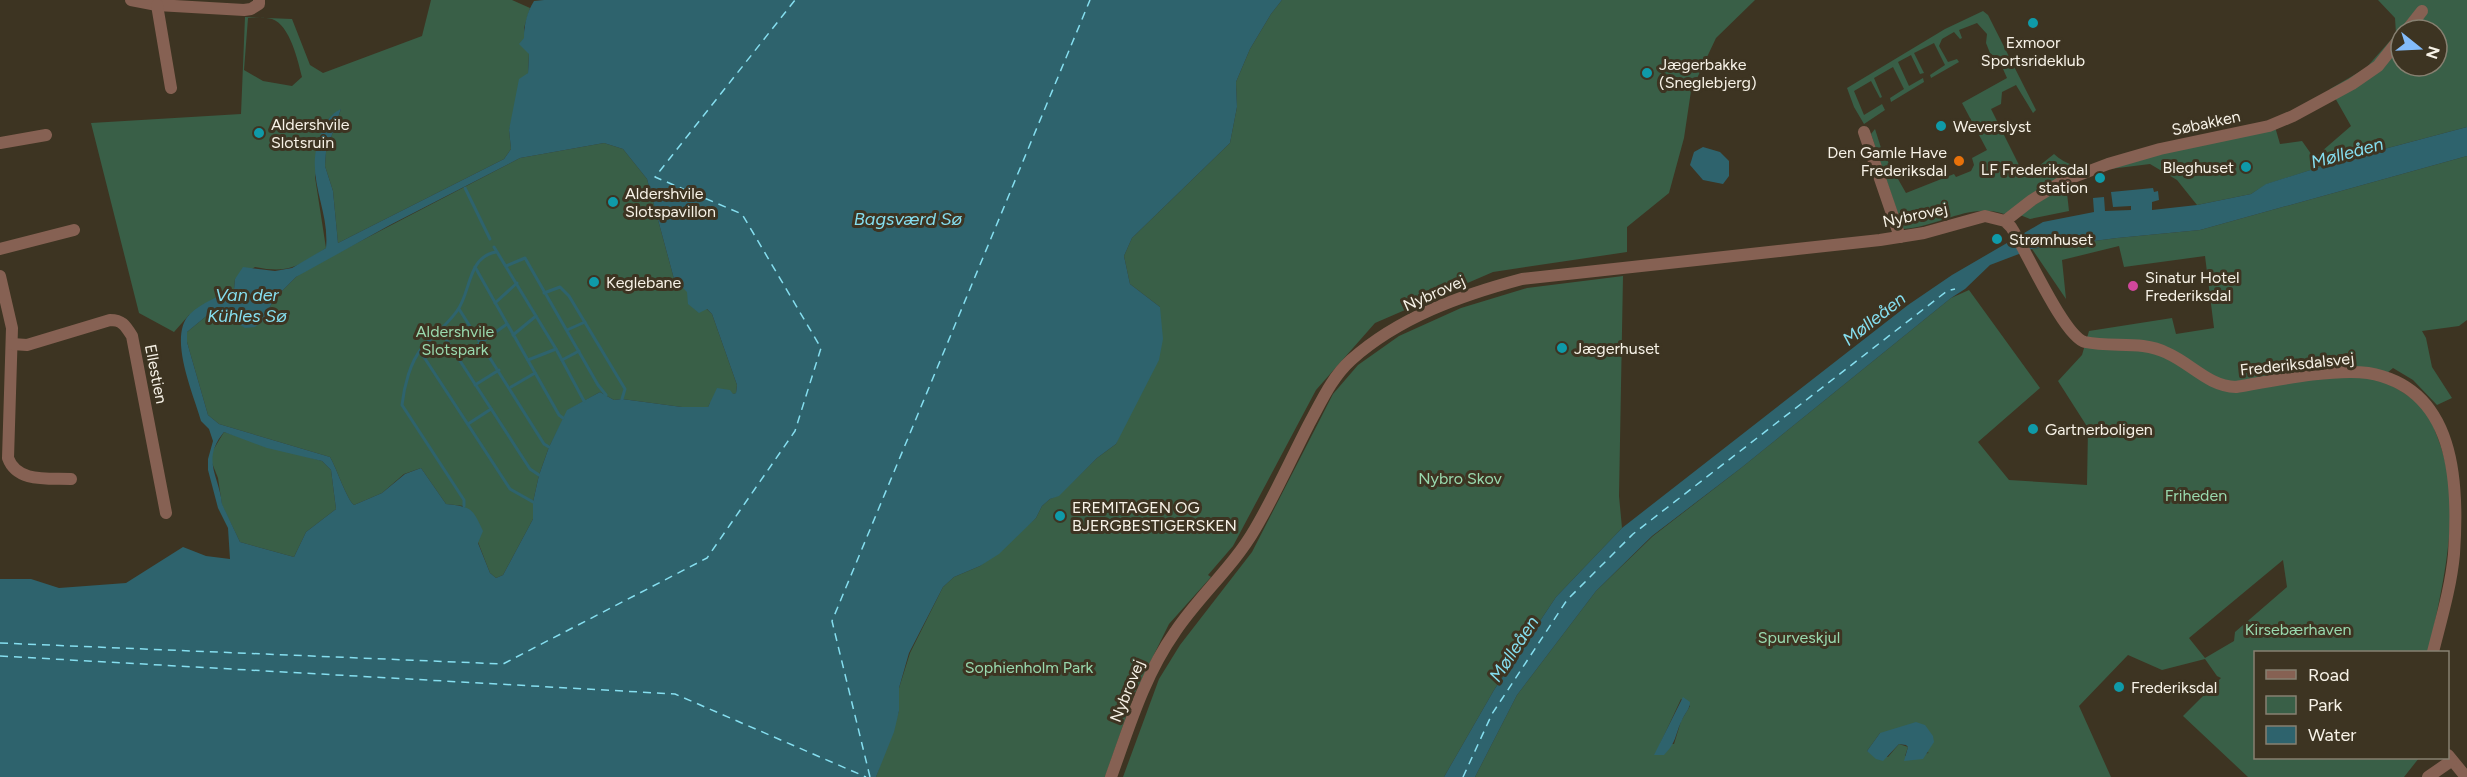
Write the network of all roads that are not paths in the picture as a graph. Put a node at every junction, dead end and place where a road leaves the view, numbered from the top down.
1 (131, 0) edge
2 (259, 0) edge
3 (157, 5) junction
4 (2422, 10) dead end
5 (2416, 18) edge
6 (2389, 52) edge
7 (171, 88) dead end
8 (1864, 132) dead end
9 (46, 135) dead end
10 (0, 143) edge
11 (2005, 221) junction
12 (74, 230) dead end
13 (1900, 237) junction
14 (0, 249) edge
15 (0, 276) edge
16 (12, 344) junction
17 (4, 461) edge
18 (71, 480) dead end
19 (166, 513) dead end
20 (2433, 651) edge
21 (2449, 758) edge
22 (2448, 759) edge
23 (1111, 777) edge
24 (2428, 777) edge
25 (2466, 777) edge

1 - 3 street
2 - 3 street
3 - 7 street
4 - 5 street
6 - 11 street, Søbakken
8 - 13 street
9 - 10 street
11 - 13 street, Nybrovej
11 - 20 street, Frederiksdalsvej
12 - 14 street
13 - 23 street, Nybrovej
15 - 16 street
16 - 17 street
16 - 19 street, Ellestien
17 - 18 street
21 - 25 street
22 - 24 street

